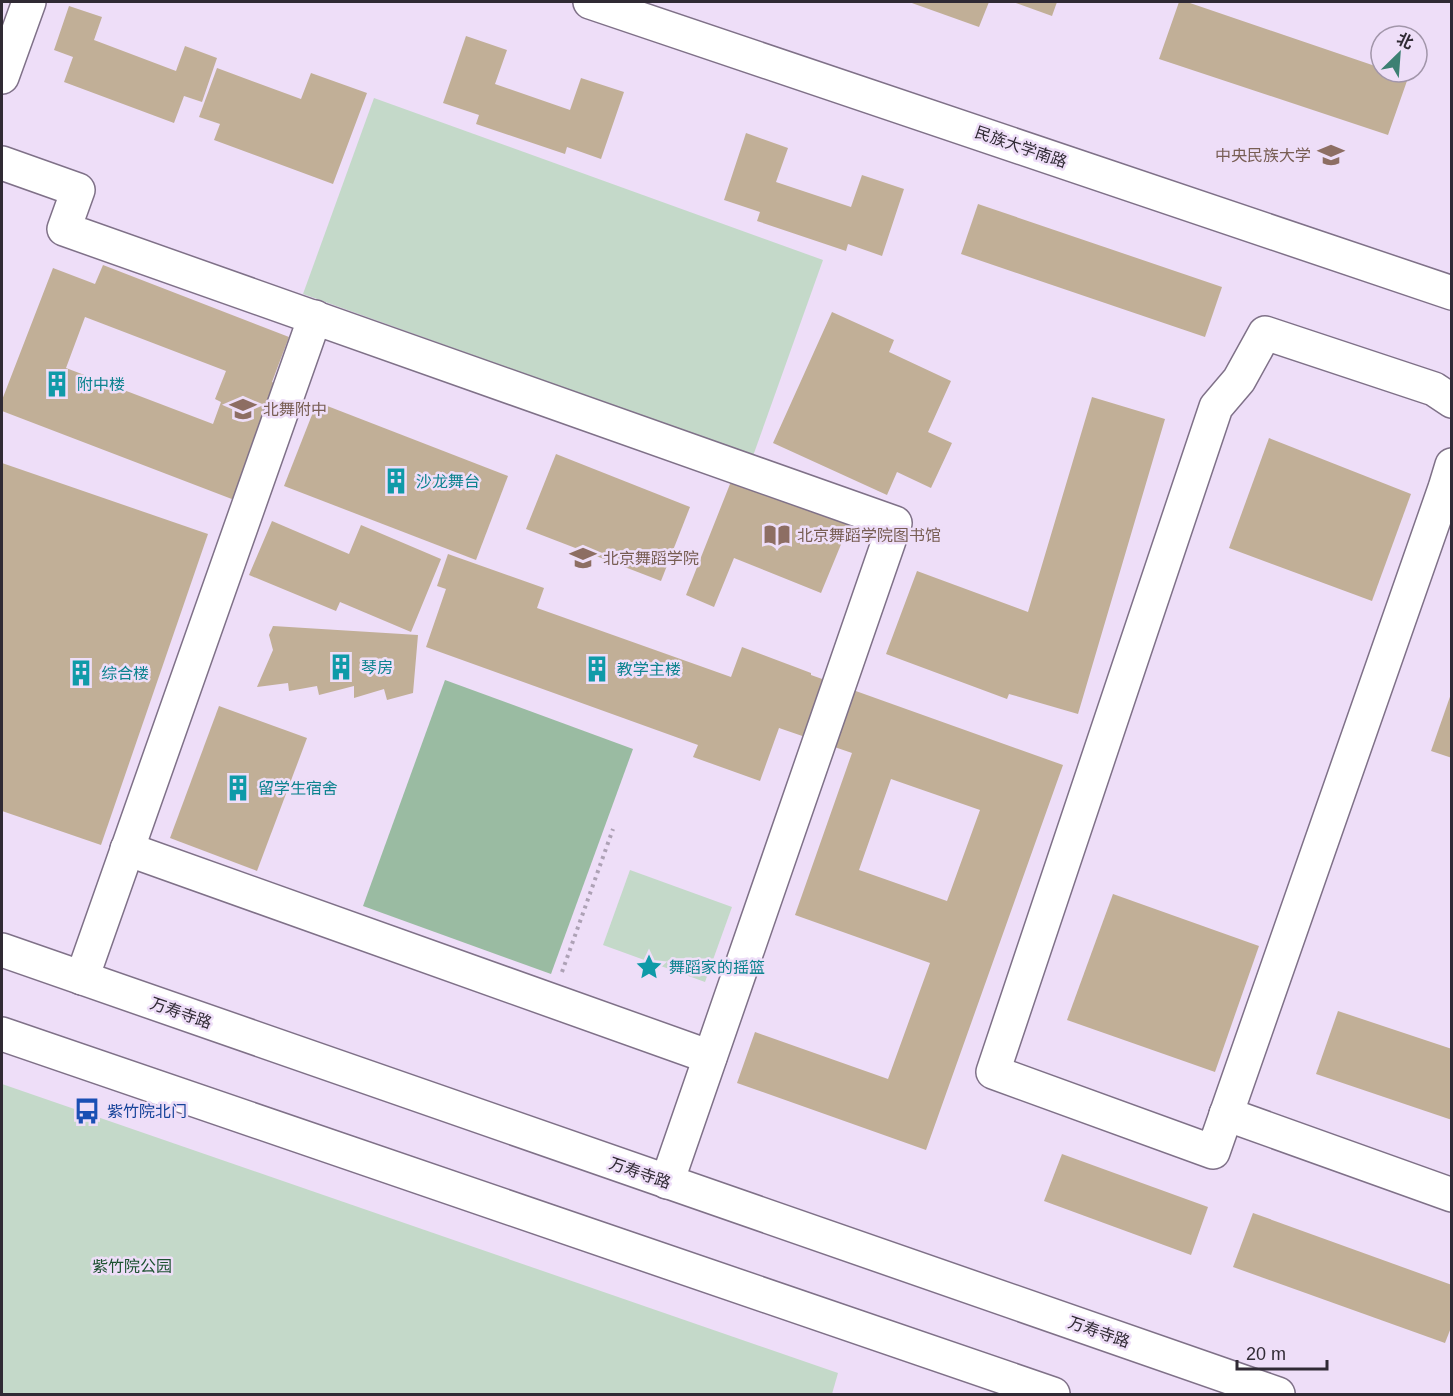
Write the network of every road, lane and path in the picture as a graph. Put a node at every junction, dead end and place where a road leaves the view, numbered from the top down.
1 (29, 2) edge
2 (590, 2) edge
3 (2, 77) edge
4 (2, 163) edge
5 (1452, 293) edge
6 (315, 318) junction
7 (1452, 401) edge
8 (1449, 481) edge
9 (613, 829) dead end
10 (127, 849) junction
11 (2, 950) edge
12 (82, 978) junction
13 (552, 1001) junction
14 (2, 1034) edge
15 (710, 1057) junction
16 (1226, 1114) junction
17 (667, 1182) junction
18 (1452, 1195) edge
19 (1053, 1395) edge
20 (1278, 1395) edge

1 - 3 street
2 - 5 street, 民族大学南路
4 - 6 street
6 - 10 street
6 - 15 street
7 - 16 street
8 - 16 street
9 - 13 path
10 - 12 street
10 - 13 street
11 - 12 street, 万寿寺路
12 - 17 street, 万寿寺路
13 - 15 street
14 - 19 street
15 - 17 street
16 - 18 street
17 - 20 street, 万寿寺路

